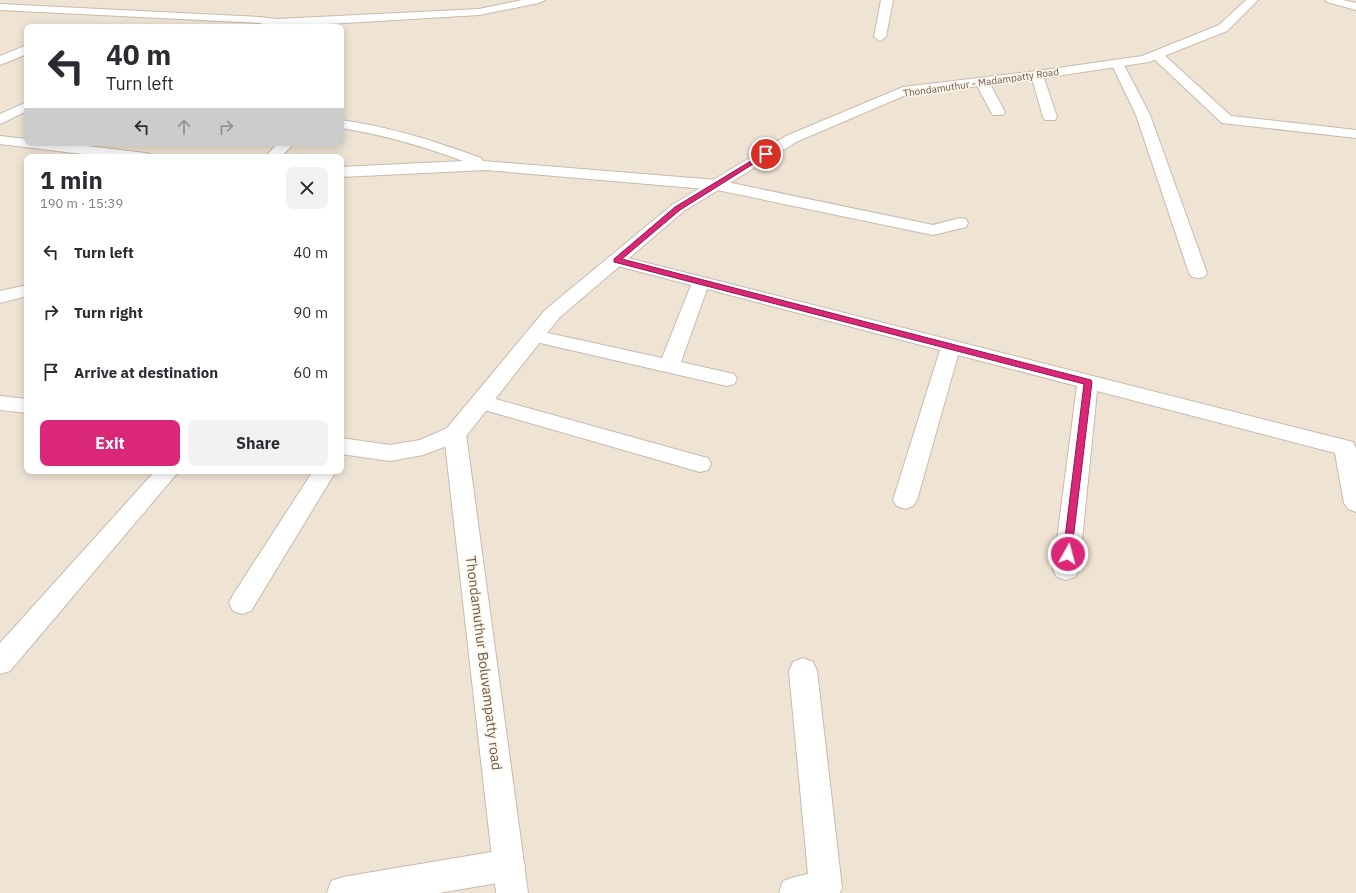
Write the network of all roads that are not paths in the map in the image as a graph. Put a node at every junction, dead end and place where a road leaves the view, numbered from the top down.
1 (74, 0) edge
2 (539, 0) edge
3 (887, 0) edge
4 (1252, 0) edge
5 (1331, 0) edge
6 (0, 7) edge
7 (1356, 7) edge
8 (12, 9) junction
9 (55, 11) junction
10 (108, 14) junction
11 (0, 15) edge
12 (259, 20) junction
13 (83, 24) dead end
14 (253, 24) edge
15 (880, 37) dead end
16 (24, 50) edge
17 (1156, 55) junction
18 (0, 61) edge
19 (1117, 63) junction
20 (1037, 75) junction
21 (982, 82) junction
22 (24, 108) edge
23 (998, 112) dead end
24 (1050, 117) dead end
25 (0, 120) edge
26 (344, 124) edge
27 (1356, 134) edge
28 (0, 140) edge
29 (24, 143) edge
30 (51, 146) edge
31 (284, 146) edge
32 (119, 154) edge
33 (275, 154) edge
34 (486, 165) junction
35 (344, 172) edge
36 (717, 185) junction
37 (960, 223) dead end
38 (616, 260) junction
39 (1198, 273) dead end
40 (701, 282) junction
41 (24, 291) edge
42 (0, 297) edge
43 (534, 336) junction
44 (951, 347) junction
45 (669, 366) junction
46 (727, 379) dead end
47 (1088, 382) junction
48 (481, 402) junction
49 (0, 403) edge
50 (24, 406) edge
51 (455, 434) junction
52 (344, 446) edge
53 (700, 464) dead end
54 (165, 474) edge
55 (323, 474) edge
56 (905, 500) dead end
57 (1356, 503) edge
58 (1066, 570) dead end
59 (242, 603) dead end
60 (0, 662) edge
61 (804, 671) dead end
62 (510, 879) edge
63 (343, 893) edge
64 (795, 893) edge

1 - 9 street
2 - 12 street
3 - 15 street
4 - 17 street, Thondamuthur - Madampatty Road
5 - 7 street
6 - 8 street
8 - 9 street
8 - 11 street
9 - 10 street
10 - 12 street
10 - 13 street
12 - 14 street
16 - 18 street
17 - 19 street, Thondamuthur - Madampatty Road
17 - 27 street
19 - 20 street, Thondamuthur - Madampatty Road
19 - 39 street
20 - 21 street, Thondamuthur - Madampatty Road
20 - 24 street
21 - 23 street
21 - 36 street, Thondamuthur - Madampatty Road
22 - 25 street
26 - 34 street
28 - 29 street
30 - 32 street
31 - 33 street
34 - 35 street
34 - 36 street
36 - 37 street
36 - 38 street, Thondamuthur - Madampatty Road
38 - 40 street
38 - 43 street, Thondamuthur - Madampatty Road
40 - 44 street
40 - 45 street
41 - 42 street
43 - 45 street
43 - 48 street, Thondamuthur - Madampatty Road
44 - 47 street
44 - 56 street
45 - 46 street
47 - 57 street
47 - 58 street
48 - 51 street, Thondamuthur - Madampatty Road
48 - 53 street
49 - 50 street
51 - 52 street, Thondamuthur - Madampatty Road
51 - 62 street, Thondamuthur Boluvampatty road
54 - 60 street
55 - 59 street
61 - 64 street
62 - 63 street

